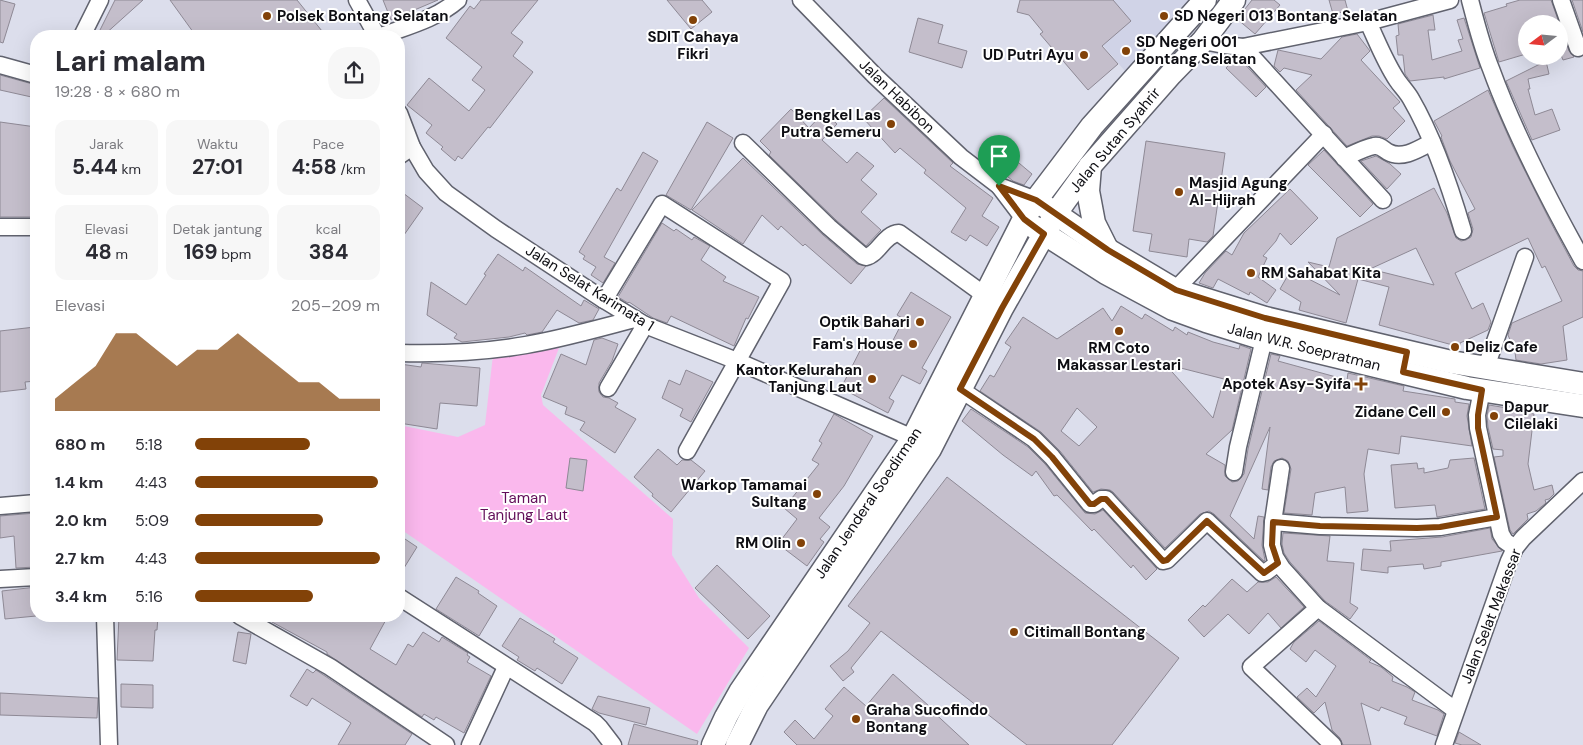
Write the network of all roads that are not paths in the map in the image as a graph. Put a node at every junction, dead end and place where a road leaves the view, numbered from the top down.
1 (100, 0) edge
2 (458, 0) edge
3 (801, 0) edge
4 (1205, 0) edge
5 (1234, 0) edge
6 (1450, 0) edge
7 (1470, 0) edge
8 (1561, 0) edge
9 (360, 1) edge
10 (1368, 22) junction
11 (85, 30) edge
12 (374, 30) edge
13 (397, 30) edge
14 (1203, 41) junction
15 (1243, 47) junction
16 (1578, 48) dead end
17 (0, 65) edge
18 (30, 73) edge
19 (1324, 134) junction
20 (1432, 142) junction
21 (743, 143) dead end
22 (405, 152) edge
23 (1344, 158) junction
24 (1090, 166) junction
25 (999, 186) junction
26 (1036, 200) junction
27 (1383, 200) dead end
28 (1056, 213) junction
29 (1024, 219) junction
30 (0, 227) edge
31 (30, 227) edge
32 (1462, 231) dead end
33 (1044, 234) junction
34 (1108, 250) junction
35 (1525, 257) dead end
36 (1583, 261) edge
37 (1176, 290) junction
38 (986, 296) junction
39 (604, 300) junction
40 (640, 322) junction
41 (1264, 338) junction
42 (405, 353) edge
43 (737, 361) junction
44 (1405, 362) junction
45 (1486, 367) junction
46 (1583, 384) edge
47 (608, 388) dead end
48 (960, 389) junction
49 (1482, 390) junction
50 (1583, 406) edge
51 (913, 438) junction
52 (687, 451) dead end
53 (1281, 468) dead end
54 (1234, 472) dead end
55 (1583, 481) edge
56 (30, 504) edge
57 (0, 506) edge
58 (1497, 517) junction
59 (1273, 522) junction
60 (1515, 548) junction
61 (1278, 563) junction
62 (30, 576) edge
63 (0, 579) edge
64 (405, 602) edge
65 (1318, 608) junction
66 (105, 622) edge
67 (251, 622) edge
68 (506, 667) junction
69 (1455, 710) junction
70 (108, 745) edge
71 (446, 745) edge
72 (470, 745) edge
73 (613, 745) edge
74 (713, 745) edge
75 (737, 745) edge
76 (1334, 745) edge
77 (1444, 745) edge

1 - 11 street
2 - 13 street
3 - 25 street, Jalan Habibon
4 - 26 street, Jalan Sutan Syahrir
5 - 14 street, Jalan Sutan Syahrir
6 - 10 street
7 - 36 street
8 - 16 street
9 - 12 street
10 - 15 street
10 - 20 street
14 - 15 street
14 - 24 street, Jalan Sutan Syahrir
15 - 19 street
17 - 18 street
19 - 23 street
19 - 37 street
20 - 23 street
20 - 32 street
21 - 38 street
22 - 39 street, Jalan Selat Karimata 1
23 - 27 street
24 - 28 street, Jalan Sutan Syahrir
24 - 34 street
25 - 26 street, Jalan Habibon
25 - 29 street, Jalan Habibon
26 - 28 street, Jalan W.R. Soepratman
26 - 29 street, Jalan Jenderal Soedirman
28 - 33 street, Jalan Jenderal Soedirman
28 - 34 street, Jalan W.R. Soepratman
29 - 33 street, Jalan W.R. Soepratman
29 - 38 street, Jalan Jenderal Soedirman
30 - 31 street
33 - 41 street, Jalan W.R. Soepratman
33 - 48 street, Jalan Jenderal Soedirman
34 - 37 street, Jalan W.R. Soepratman
35 - 45 street
37 - 44 street, Jalan W.R. Soepratman
38 - 51 street, Jalan Jenderal Soedirman
39 - 40 street, Jalan Selat Karimata 1
39 - 43 street
40 - 42 street
40 - 43 street, Jalan Selat Karimata 1
40 - 47 street
41 - 44 street, Jalan W.R. Soepratman
41 - 54 street
43 - 51 street, Jalan Selat Karimata 1
43 - 52 street
44 - 45 street, Jalan W.R. Soepratman
44 - 49 street, Jalan W.R. Soepratman
45 - 46 street, Jalan W.R. Soepratman
48 - 61 street
48 - 75 street, Jalan Jenderal Soedirman
49 - 50 street, Jalan W.R. Soepratman
49 - 58 street
51 - 74 street, Jalan Jenderal Soedirman
53 - 59 street
55 - 60 street, Jalan Selat Makassar
56 - 57 street
58 - 59 street
58 - 60 street
59 - 61 street
60 - 69 street, Jalan Selat Makassar
61 - 65 street
62 - 63 street
64 - 68 street
65 - 69 street
65 - 76 street
66 - 70 street
67 - 71 street
68 - 72 street
68 - 73 street
69 - 77 street, Jalan Selat Makassar

